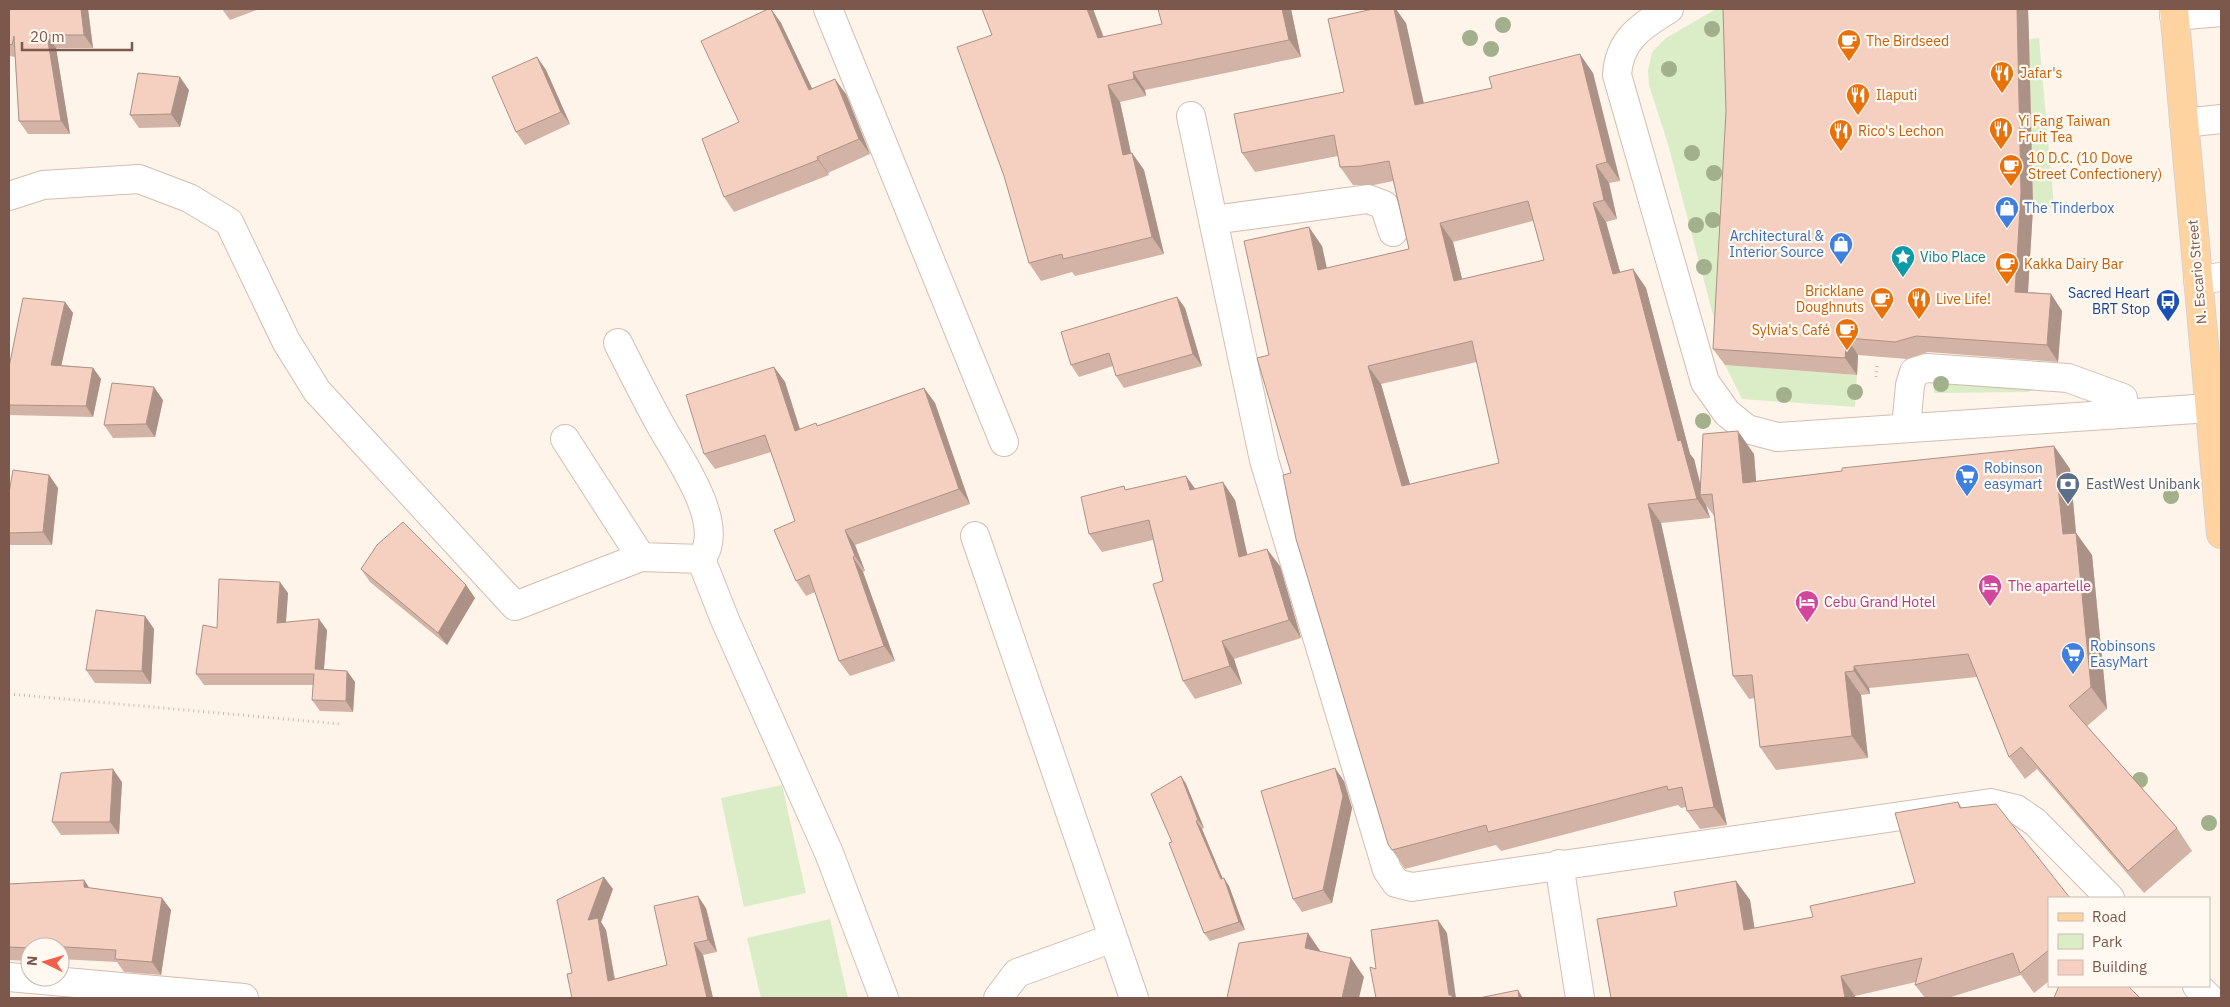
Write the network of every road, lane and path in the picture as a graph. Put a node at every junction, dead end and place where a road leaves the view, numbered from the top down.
1 (828, 9) edge
2 (1669, 9) edge
3 (2174, 12) edge
4 (2221, 12) edge
5 (1191, 116) dead end
6 (2221, 119) edge
7 (2184, 124) junction
8 (9, 196) edge
9 (1213, 220) junction
10 (1393, 232) dead end
11 (2210, 278) edge
12 (618, 343) dead end
13 (2122, 398) dead end
14 (2210, 408) junction
15 (1906, 428) junction
16 (565, 439) dead end
17 (1004, 442) dead end
18 (2221, 534) edge
19 (975, 536) dead end
20 (641, 557) junction
21 (701, 559) junction
22 (9, 694) edge
23 (340, 724) dead end
24 (1559, 864) junction
25 (2109, 897) edge
26 (1113, 938) junction
27 (9, 977) edge
28 (2198, 987) edge
29 (244, 998) edge
30 (884, 998) edge
31 (998, 998) edge
32 (1134, 998) edge
33 (1580, 998) edge
34 (2209, 998) edge

1 - 17 street
2 - 15 street
3 - 4 street
3 - 7 main road, N. Escario Street
5 - 9 street
6 - 7 street
7 - 11 main road, N. Escario Street
8 - 20 street
9 - 10 street
9 - 24 street
11 - 14 main road, N. Escario Street
12 - 21 street
13 - 15 street
14 - 15 street
14 - 18 main road, N. Escario Street
16 - 20 street
19 - 26 street
20 - 21 street
21 - 30 street
22 - 23 path
24 - 25 street
24 - 33 street
26 - 31 street
26 - 32 street
27 - 29 street
28 - 34 street

